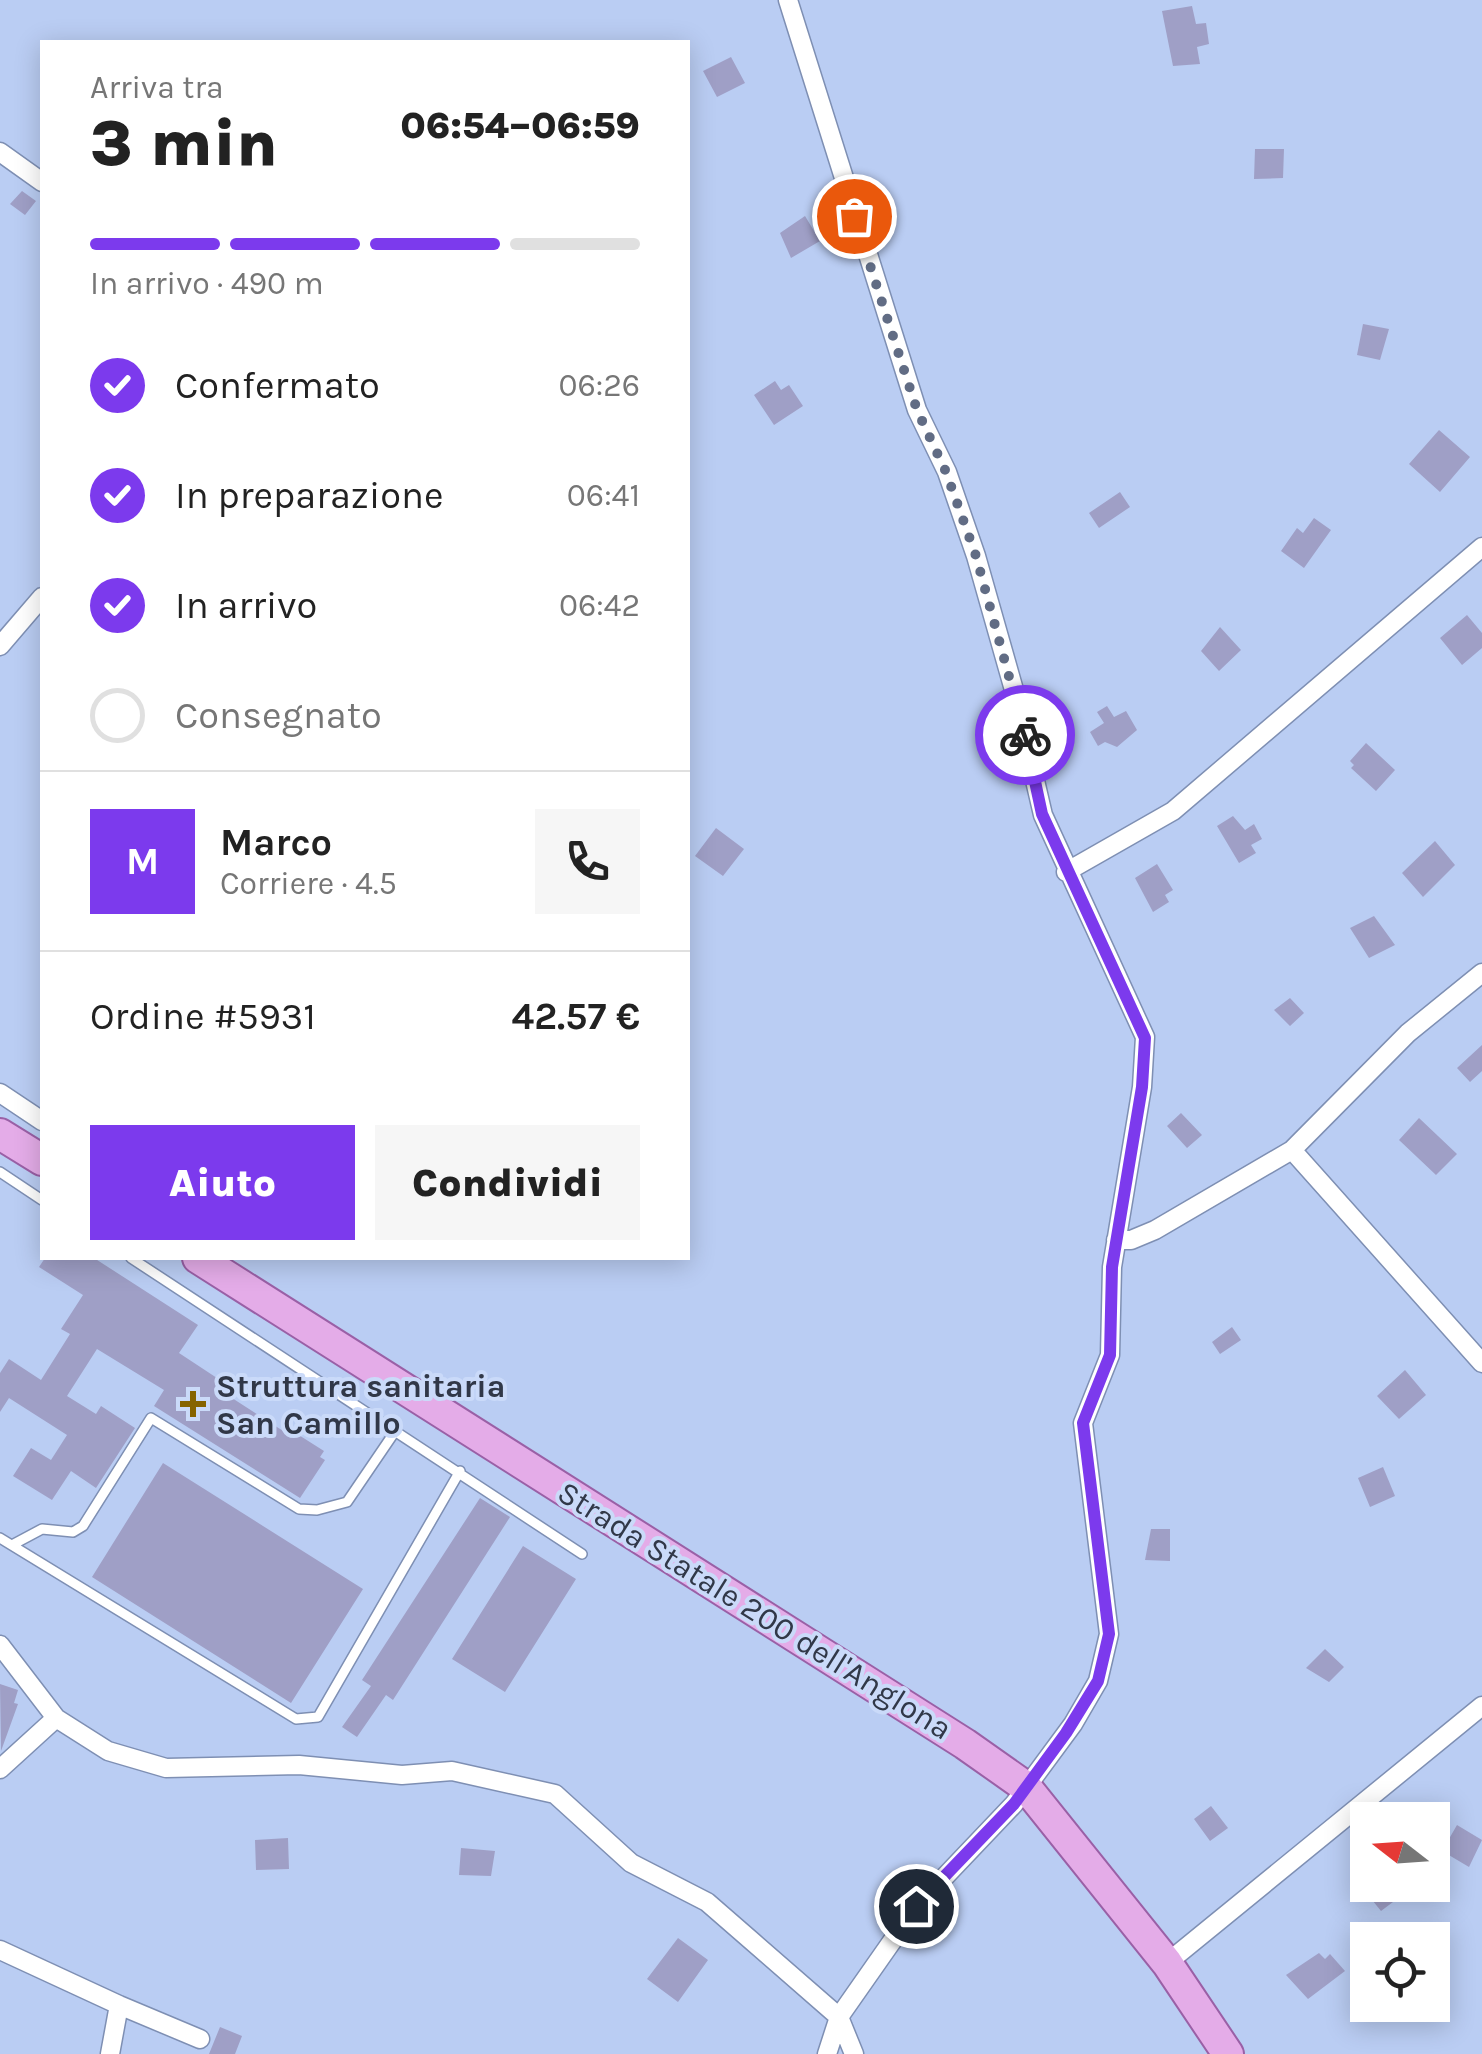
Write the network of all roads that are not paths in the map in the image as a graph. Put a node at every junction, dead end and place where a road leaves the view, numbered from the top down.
1 (788, 0) edge
2 (0, 152) edge
3 (40, 181) edge
4 (1482, 547) edge
5 (40, 599) edge
6 (0, 646) edge
7 (1066, 872) junction
8 (1482, 972) edge
9 (0, 1094) edge
10 (40, 1121) edge
11 (0, 1134) edge
12 (1292, 1150) junction
13 (40, 1159) edge
14 (0, 1172) edge
15 (40, 1199) edge
16 (1116, 1240) junction
17 (135, 1260) edge
18 (201, 1260) edge
19 (1482, 1364) edge
20 (396, 1430) junction
21 (460, 1471) junction
22 (0, 1538) edge
23 (12, 1545) junction
24 (582, 1554) dead end
25 (0, 1645) edge
26 (1482, 1706) edge
27 (56, 1718) junction
28 (1061, 1740) junction
29 (989, 1761) junction
30 (0, 1769) edge
31 (1026, 1788) junction
32 (1060, 1829) junction
33 (0, 1950) edge
34 (1168, 1964) junction
35 (118, 2005) junction
36 (839, 2017) junction
37 (200, 2039) dead end
38 (110, 2054) edge
39 (827, 2054) edge
40 (854, 2054) edge
41 (1228, 2054) edge

1 - 7 street
2 - 3 street
4 - 7 street
5 - 6 street
7 - 16 street
8 - 12 street
9 - 10 street
11 - 13 main road
12 - 16 street
12 - 19 street
14 - 15 lane
16 - 28 street
17 - 20 lane
18 - 29 main road, Strada Statale 200 dell'Anglona
20 - 21 lane
20 - 23 lane
21 - 23 lane
21 - 24 lane
22 - 23 lane
25 - 27 street
26 - 34 street
27 - 30 street
27 - 36 street
28 - 29 street
28 - 31 street
28 - 32 street
29 - 31 main road, Strada Statale 200 dell'Anglona
31 - 32 main road, Strada Statale 200 dell'Anglona
31 - 36 street
32 - 34 main road, Strada Statale 200 dell'Anglona
33 - 35 street
34 - 41 main road, Strada Statale 200 dell'Anglona
35 - 37 street
35 - 38 street
36 - 39 street
36 - 40 street

